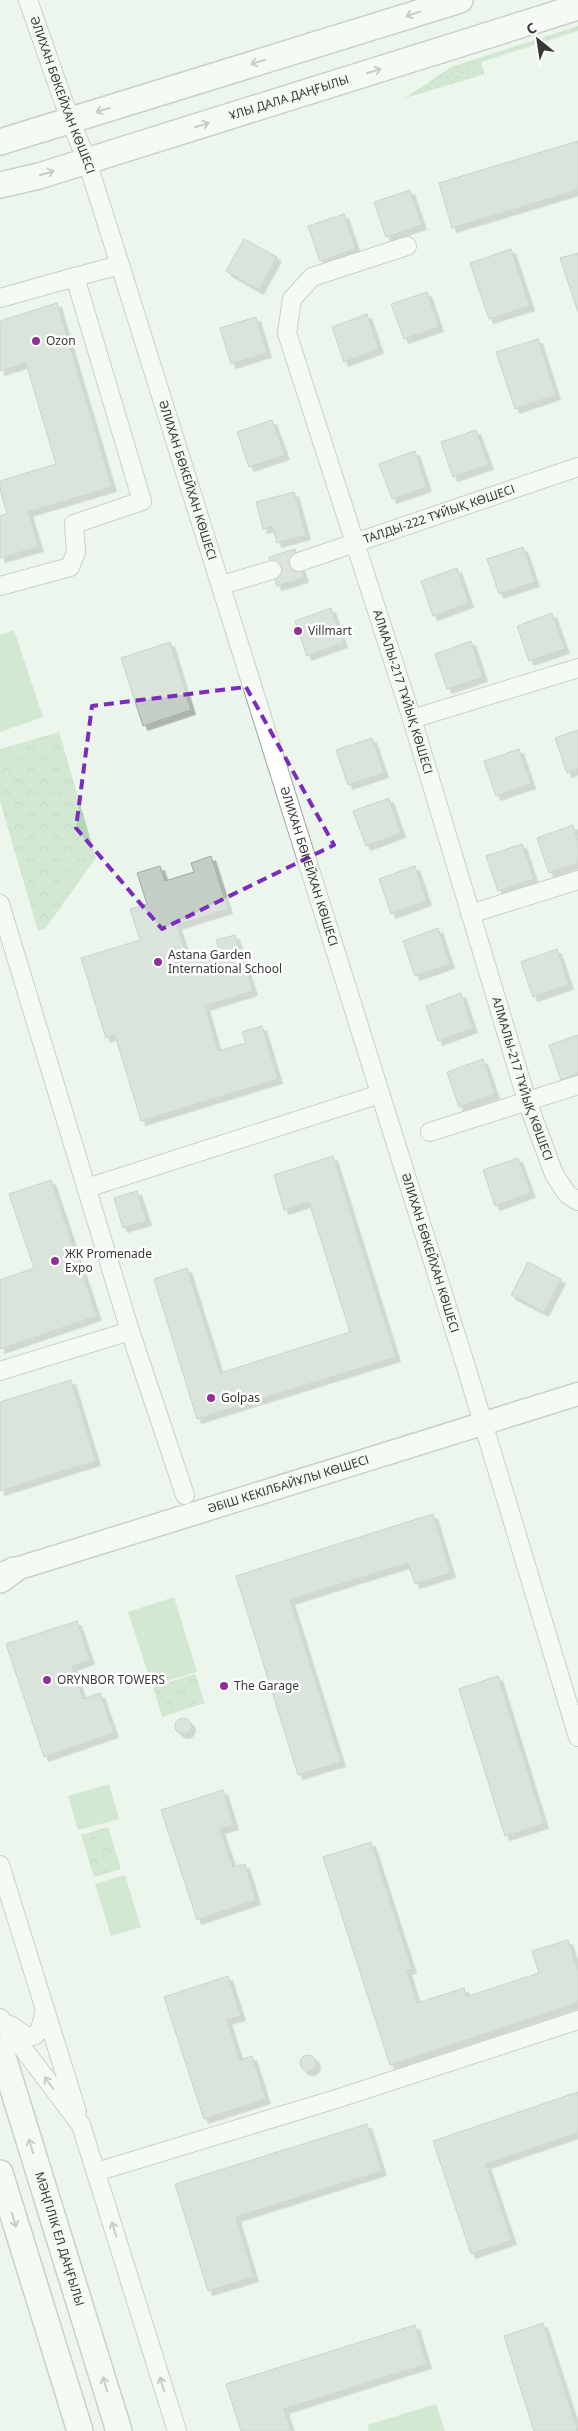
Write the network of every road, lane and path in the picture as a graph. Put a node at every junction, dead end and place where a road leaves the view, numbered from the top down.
1 (28, 0) edge
2 (460, 0) edge
3 (578, 7) edge
4 (70, 120) junction
5 (0, 142) edge
6 (87, 161) junction
7 (0, 185) edge
8 (407, 246) dead end
9 (120, 265) junction
10 (75, 277) junction
11 (0, 298) edge
12 (578, 468) edge
13 (355, 543) junction
14 (299, 562) tunnel mouth
15 (272, 570) tunnel mouth
16 (0, 586) edge
17 (222, 586) junction
18 (578, 668) edge
19 (412, 719) junction
20 (578, 880) edge
21 (0, 904) edge
22 (470, 914) junction
23 (578, 1084) edge
24 (380, 1094) junction
25 (527, 1101) junction
26 (430, 1132) dead end
27 (87, 1188) junction
28 (578, 1201) edge
29 (130, 1331) junction
30 (0, 1371) edge
31 (578, 1394) edge
32 (483, 1424) junction
33 (184, 1495) dead end
34 (5, 1575) edge
35 (578, 1736) edge
36 (0, 1865) edge
37 (45, 2009) junction
38 (0, 2014) edge
39 (0, 2018) edge
40 (578, 2020) edge
41 (0, 2047) edge
42 (81, 2125) junction
43 (96, 2172) junction
44 (0, 2173) edge
45 (80, 2431) edge
46 (119, 2431) edge
47 (177, 2431) edge

1 - 4 street, ӘЛИХАН БӨКЕЙХАН КӨШЕСІ
2 -> 4 main road
6 -> 3 main road, ҰЛЫ ДАЛА ДАҢҒЫЛЫ
4 - 5 main road
4 - 6 street, ӘЛИХАН БӨКЕЙХАН КӨШЕСІ
7 -> 6 main road, ҰЛЫ ДАЛА ДАҢҒЫЛЫ
6 - 9 street, ӘЛИХАН БӨКЕЙХАН КӨШЕСІ
8 - 13 street, АЛМАЛЫ-217 ТҰЙЫҚ КӨШЕСІ
9 - 10 street
9 - 17 street, ӘЛИХАН БӨКЕЙХАН КӨШЕСІ
10 - 11 street
10 - 16 street
12 - 13 street, ТАЛДЫ-222 ТҰЙЫҚ КӨШЕСІ
13 - 14 street, ТАЛДЫ-222 ТҰЙЫҚ КӨШЕСІ
13 - 19 street, АЛМАЛЫ-217 ТҰЙЫҚ КӨШЕСІ
15 - 17 street
17 - 24 street, ӘЛИХАН БӨКЕЙХАН КӨШЕСІ
18 - 19 street
19 - 22 street, АЛМАЛЫ-217 ТҰЙЫҚ КӨШЕСІ
20 - 22 street
21 - 27 street
22 - 25 street, АЛМАЛЫ-217 ТҰЙЫҚ КӨШЕСІ
23 - 25 street
24 - 27 street
24 - 32 street, ӘЛИХАН БӨКЕЙХАН КӨШЕСІ
25 - 26 street
25 - 28 street, АЛМАЛЫ-217 ТҰЙЫҚ КӨШЕСІ
27 - 29 street
29 - 30 street
29 - 33 street
31 - 32 street, ӘБІШ КЕКІЛБАЙҰЛЫ КӨШЕСІ
32 - 34 street, ӘБІШ КЕКІЛБАЙҰЛЫ КӨШЕСІ
32 - 35 street, ӘЛИХАН БӨКЕЙХАН КӨШЕСІ
36 - 37 street
37 - 38 street
37 - 42 street
42 -> 39 street
40 - 43 street
46 -> 41 main road, МӘҢГІЛІК ЕЛ ДАҢҒЫЛЫ
42 - 43 street
47 -> 43 street
44 -> 45 main road

